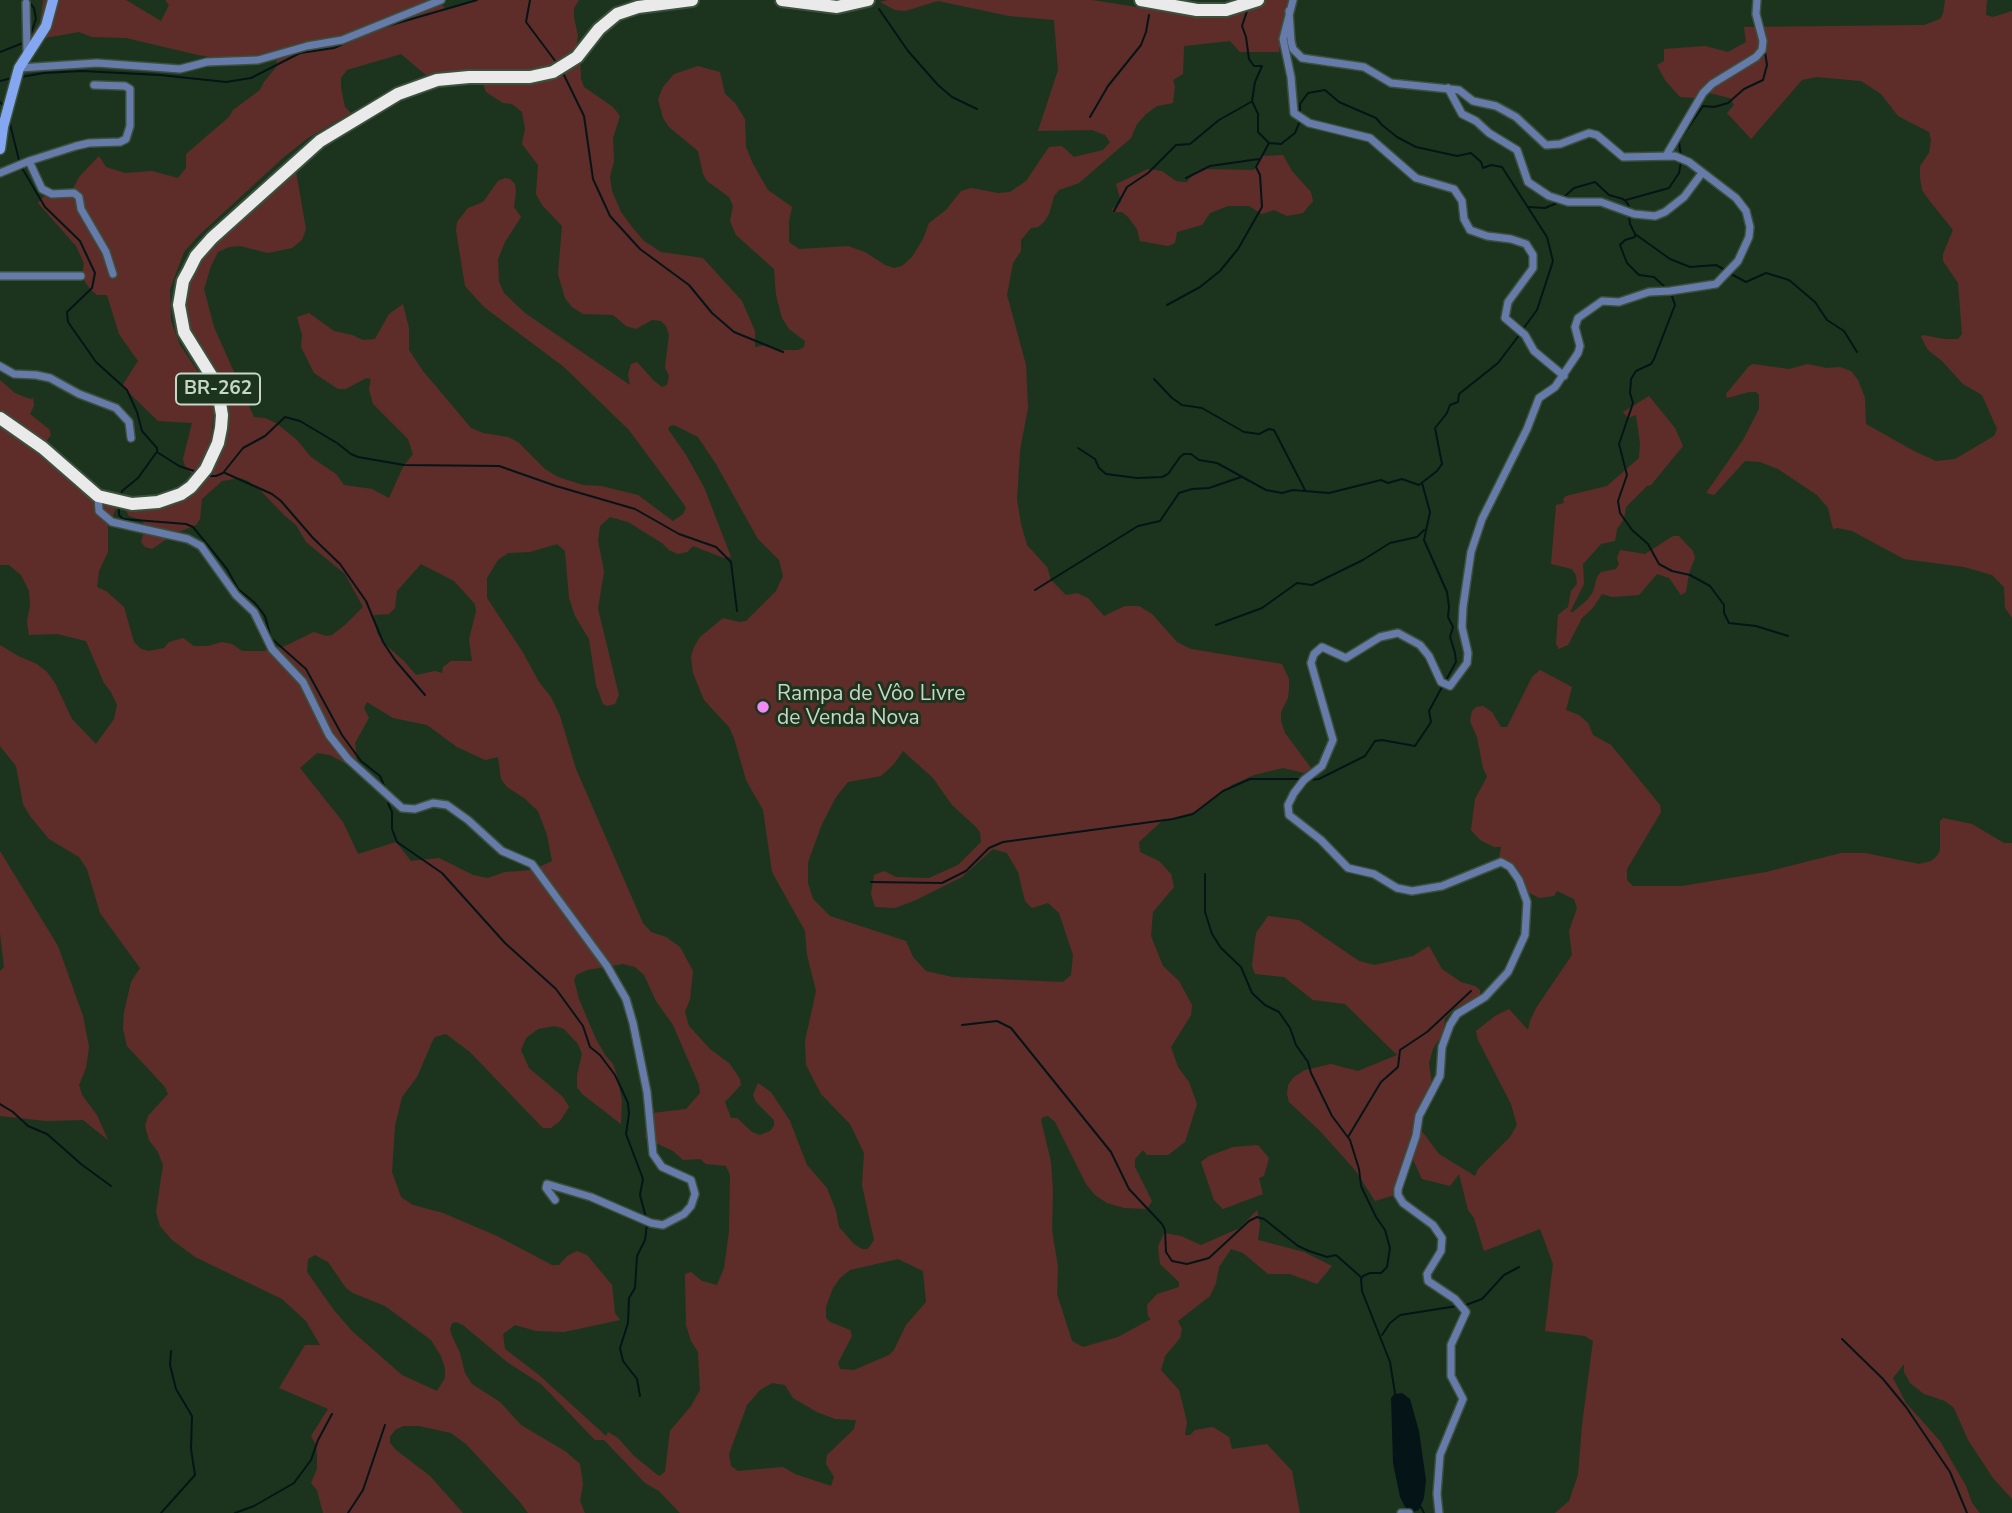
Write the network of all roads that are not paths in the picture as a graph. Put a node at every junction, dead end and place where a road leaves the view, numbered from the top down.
1 (53, 0) edge
2 (441, 0) edge
3 (692, 0) edge
4 (782, 0) edge
5 (868, 0) edge
6 (1141, 0) edge
7 (1258, 0) edge
8 (1293, 0) edge
9 (1757, 0) edge
10 (26, 3) dead end
11 (1289, 11) junction
12 (27, 53) junction
13 (18, 70) junction
14 (94, 85) dead end
15 (1448, 88) junction
16 (1, 135) edge
17 (0, 149) edge
18 (1667, 154) junction
19 (29, 161) junction
20 (0, 173) edge
21 (1702, 173) junction
22 (0, 183) edge
23 (113, 274) dead end
24 (0, 276) edge
25 (80, 276) dead end
26 (0, 366) edge
27 (1564, 376) junction
28 (0, 418) edge
29 (131, 438) dead end
30 (98, 496) junction
31 (555, 1200) dead end
32 (1401, 1513) edge
33 (1409, 1513) edge
34 (1439, 1513) edge

1 - 12 street
2 - 13 street
3 - 30 highway, BR-262
4 - 5 highway
6 - 7 highway
8 - 11 street
9 - 18 street
10 - 12 street
11 - 15 street
11 - 27 street
12 - 13 street
13 - 16 street
14 - 19 street
15 - 18 street
15 - 21 street
16 - 17 street
18 - 21 street
19 - 20 street
19 - 23 street
20 - 22 street
21 - 27 street
24 - 25 street
26 - 29 street
27 - 34 street
28 - 30 highway, BR-262
30 - 31 street
32 - 33 street

